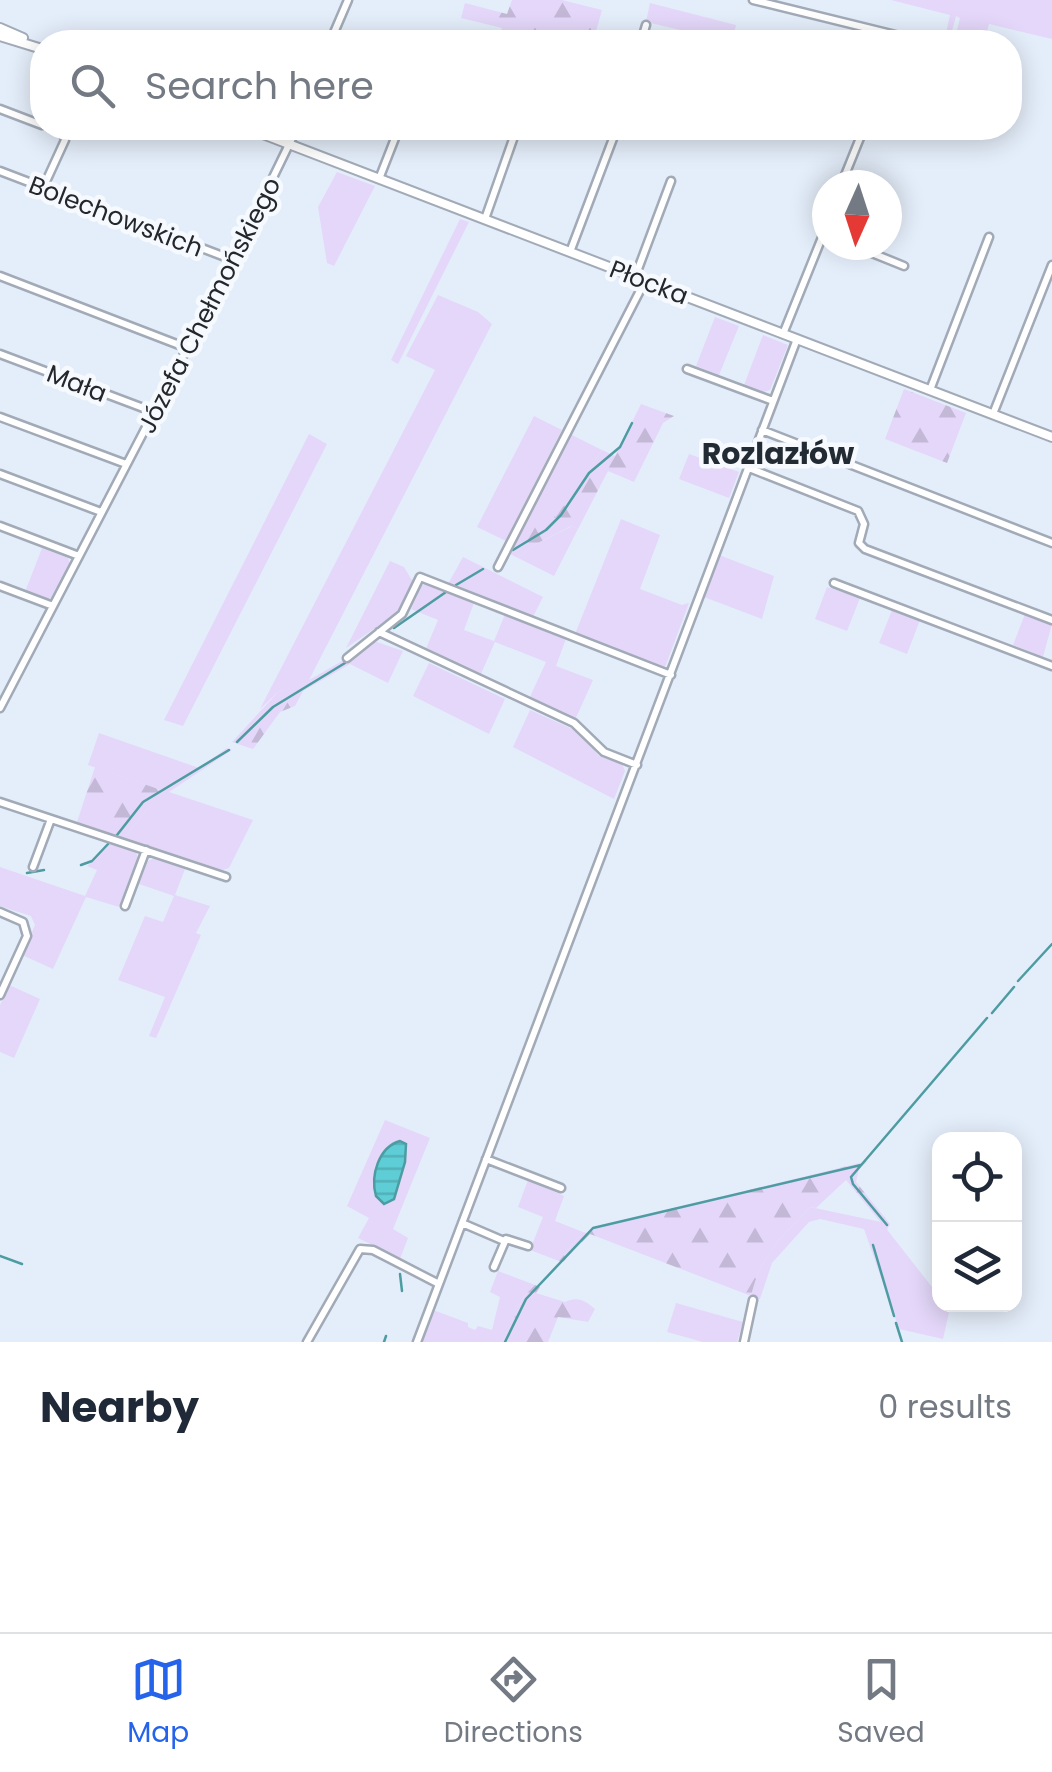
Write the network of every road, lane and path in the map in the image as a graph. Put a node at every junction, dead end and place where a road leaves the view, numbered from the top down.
1 (348, 0) edge
2 (754, 0) edge
3 (646, 25) dead end
4 (335, 30) edge
5 (645, 30) edge
6 (875, 30) edge
7 (0, 32) edge
8 (30, 44) edge
9 (0, 109) edge
10 (30, 120) edge
11 (66, 140) edge
12 (280, 140) edge
13 (292, 140) edge
14 (394, 140) edge
15 (513, 140) edge
16 (612, 140) edge
17 (859, 140) edge
18 (291, 144) junction
19 (847, 170) edge
20 (0, 172) edge
21 (379, 178) junction
22 (671, 181) dead end
23 (43, 188) junction
24 (485, 219) junction
25 (989, 236) dead end
26 (570, 252) junction
27 (233, 260) junction
28 (814, 260) edge
29 (889, 260) edge
30 (1052, 265) edge
31 (904, 266) dead end
32 (0, 276) edge
33 (634, 277) junction
34 (645, 281) junction
35 (783, 334) junction
36 (797, 339) junction
37 (187, 348) junction
38 (0, 354) edge
39 (688, 369) dead end
40 (930, 390) junction
41 (773, 401) junction
42 (154, 412) junction
43 (993, 414) junction
44 (0, 417) edge
45 (762, 430) junction
46 (1052, 437) edge
47 (126, 464) junction
48 (749, 468) junction
49 (0, 474) edge
50 (101, 512) junction
51 (0, 526) edge
52 (1052, 543) edge
53 (79, 556) junction
54 (498, 568) dead end
55 (834, 583) dead end
56 (0, 586) edge
57 (54, 606) junction
58 (1052, 620) edge
59 (378, 632) junction
60 (347, 658) dead end
61 (1052, 666) edge
62 (671, 675) junction
63 (3, 696) edge
64 (0, 708) edge
65 (637, 765) junction
66 (0, 802) edge
67 (51, 818) junction
68 (146, 850) junction
69 (33, 867) dead end
70 (226, 877) dead end
71 (125, 906) dead end
72 (0, 912) edge
73 (0, 995) edge
74 (486, 1159) junction
75 (561, 1188) dead end
76 (462, 1223) junction
77 (504, 1242) junction
78 (528, 1246) dead end
79 (494, 1267) dead end
80 (438, 1284) junction
81 (753, 1300) dead end
82 (307, 1342) edge
83 (417, 1342) edge
84 (744, 1342) edge

1 - 4 street
2 - 6 street
3 - 5 street
7 - 8 street
9 - 10 street
11 - 23 street
12 - 18 street, Płocka
13 - 18 street, Józefa Chełmońskiego
14 - 21 street
15 - 24 street
16 - 26 street
17 - 19 street
18 - 21 street, Płocka
18 - 27 street, Józefa Chełmońskiego
20 - 23 street, Bolechowskich
21 - 24 street, Płocka
22 - 33 street
23 - 27 street, Bolechowskich
24 - 26 street, Płocka
25 - 40 street
26 - 33 street, Płocka
27 - 37 street, Józefa Chełmońskiego
28 - 35 street
29 - 31 street
30 - 43 street
32 - 37 street
33 - 34 street, Płocka
34 - 35 street, Płocka
34 - 54 street
35 - 36 street, Płocka
36 - 40 street, Płocka
36 - 41 street
37 - 42 street, Józefa Chełmońskiego
38 - 42 street, Mała
39 - 41 street
40 - 43 street, Płocka
41 - 45 street
42 - 47 street, Józefa Chełmońskiego
43 - 46 street, Płocka
44 - 47 street
45 - 48 street
45 - 52 street
47 - 50 street, Józefa Chełmońskiego
48 - 58 street
48 - 62 street
49 - 50 street
50 - 53 street, Józefa Chełmońskiego
51 - 53 street
53 - 57 street, Józefa Chełmońskiego
55 - 61 street
56 - 57 street
57 - 63 street, Józefa Chełmońskiego
59 - 60 street
59 - 62 street
59 - 65 street
62 - 65 street
63 - 64 street, Józefa Chełmońskiego
65 - 74 street
66 - 67 street
67 - 68 street
67 - 69 street
68 - 70 street
68 - 71 street
72 - 73 street
74 - 75 street
74 - 76 street
76 - 77 street
76 - 80 street
77 - 78 street
77 - 79 street
80 - 82 street
80 - 83 street
81 - 84 street

